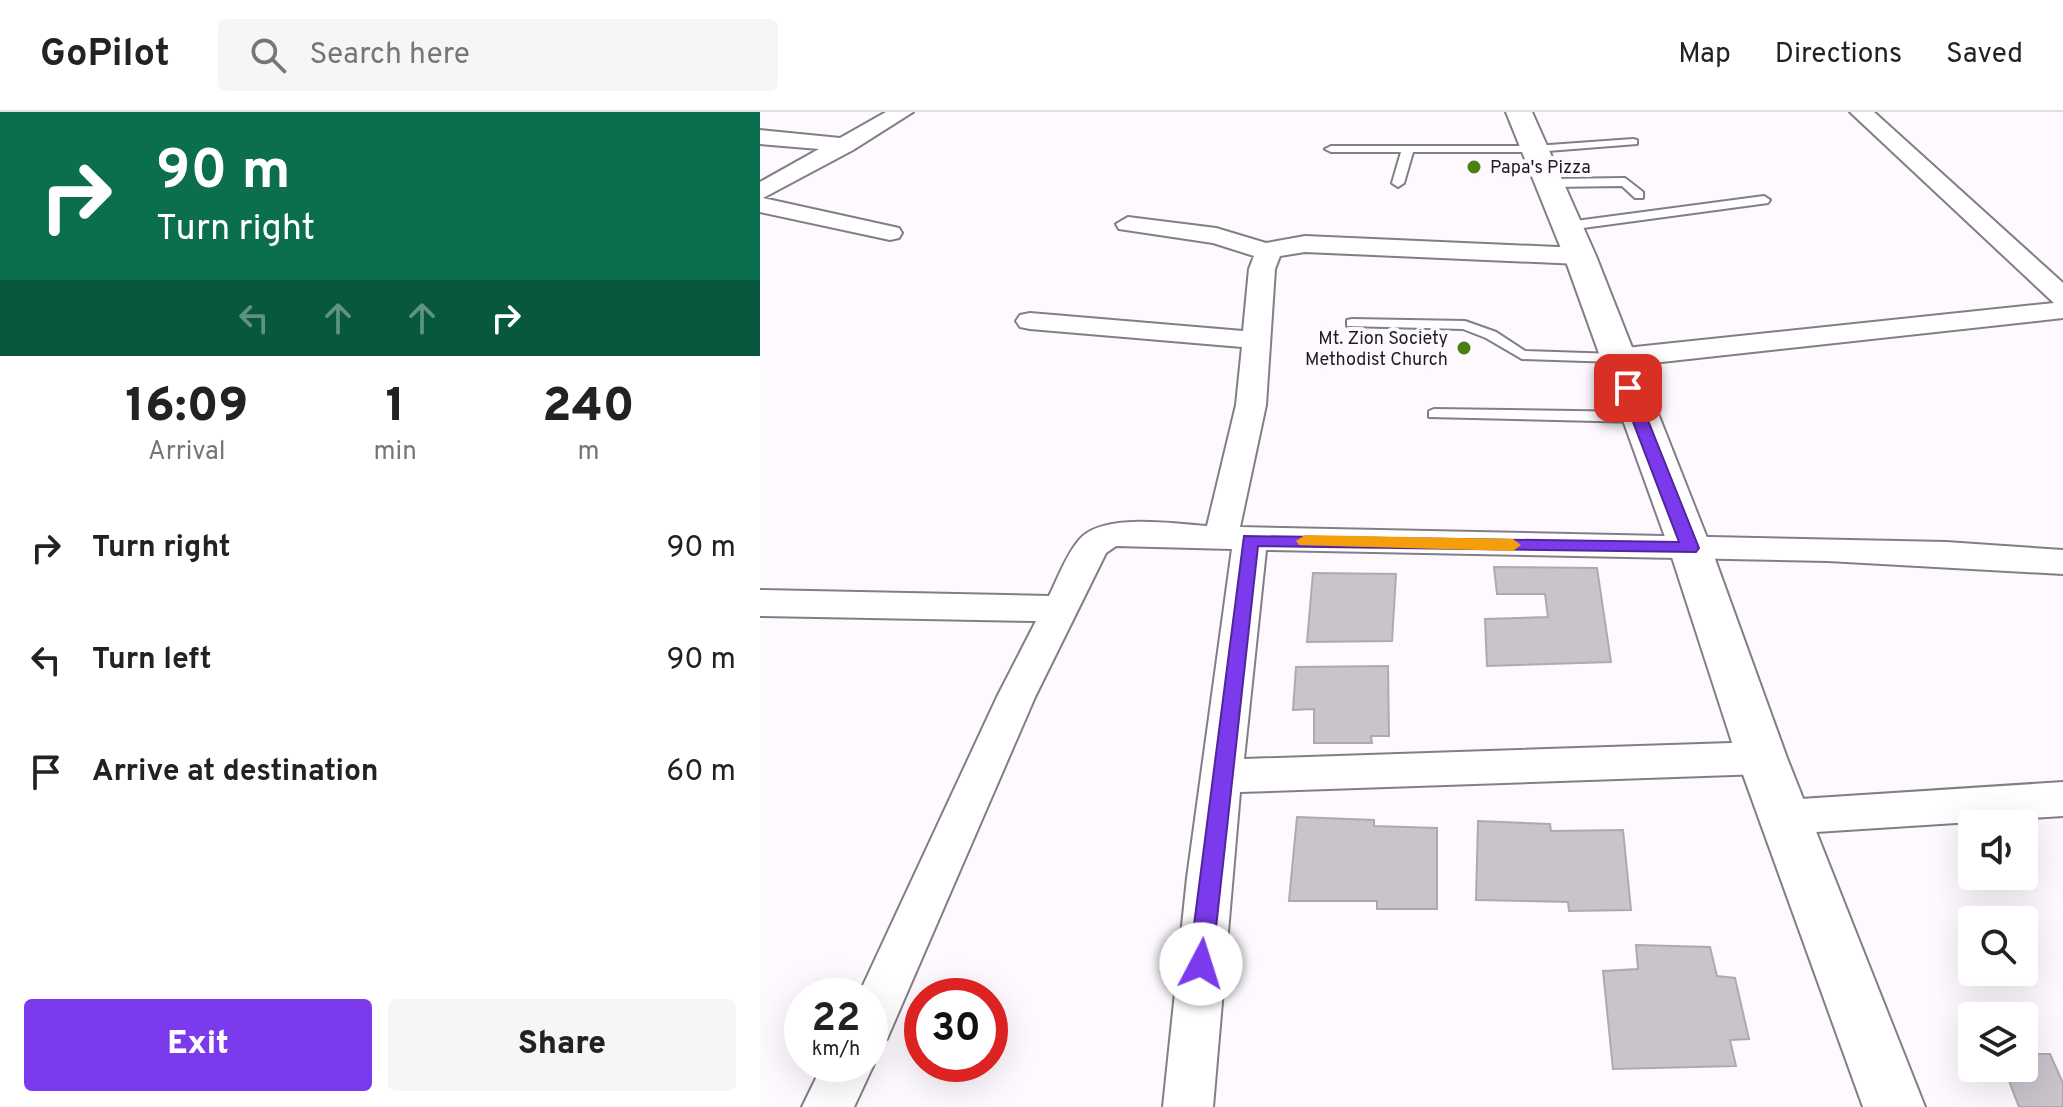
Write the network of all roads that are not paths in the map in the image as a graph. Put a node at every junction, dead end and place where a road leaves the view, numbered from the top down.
1 (902, 112) edge
2 (1861, 112) edge
3 (787, 122) dead end
4 (763, 137) edge
5 (1633, 142) dead end
6 (845, 145) junction
7 (1535, 148) edge
8 (1331, 149) dead end
9 (1408, 149) junction
10 (1398, 183) dead end
11 (760, 192) edge
12 (1639, 195) dead end
13 (1764, 200) dead end
14 (760, 205) edge
15 (1128, 224) dead end
16 (890, 233) dead end
17 (1574, 241) junction
18 (1267, 252) junction
19 (2063, 297) edge
20 (2063, 310) edge
21 (1030, 321) dead end
22 (1352, 323) dead end
23 (1255, 340) junction
24 (1616, 358) junction
25 (1434, 414) dead end
26 (1639, 417) junction
27 (1235, 540) junction
28 (1690, 548) junction
29 (2063, 562) edge
30 (760, 603) edge
31 (1059, 609) junction
32 (1762, 758) junction
33 (1221, 776) junction
34 (2063, 799) edge
35 (1785, 817) junction
36 (888, 984) edge
37 (840, 1082) edge
38 (827, 1107) edge
39 (1188, 1107) edge
40 (1894, 1107) edge

1 - 6 street
2 - 19 street
3 - 4 street
4 - 6 street
5 - 7 lane
6 - 11 street
7 - 9 lane
7 - 12 lane
7 - 17 main road
8 - 9 lane
9 - 10 lane
13 - 17 lane
14 - 16 street
15 - 18 street
17 - 18 street
17 - 24 main road
18 - 23 street
20 - 24 street
21 - 23 street
22 - 24 lane
23 - 27 street
24 - 26 main road
25 - 26 lane
26 - 28 main road
27 - 28 street
27 - 31 street
27 - 33 street
28 - 29 street
28 - 32 main road
30 - 31 street
31 - 36 street
32 - 33 street
32 - 35 main road
33 - 39 street
34 - 35 street
35 - 40 main road
37 - 38 street

